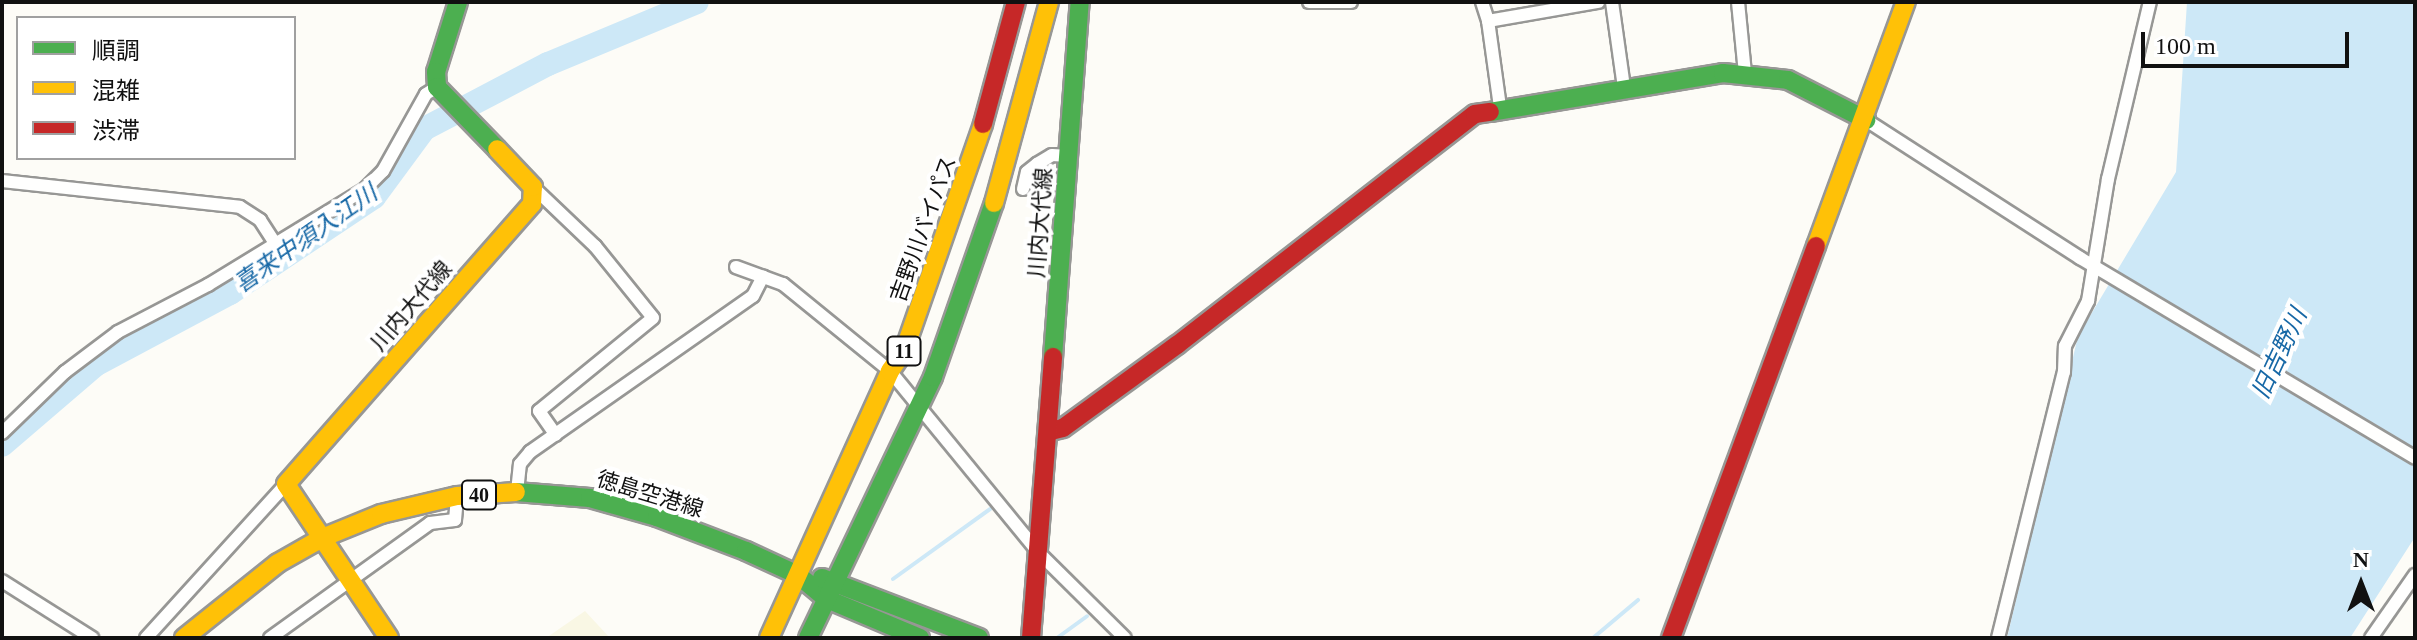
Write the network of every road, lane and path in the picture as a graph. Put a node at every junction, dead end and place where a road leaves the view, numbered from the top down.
1 (458, 2) edge
2 (1016, 2) edge
3 (1049, 2) edge
4 (1080, 2) edge
5 (1309, 2) edge
6 (1351, 2) edge
7 (1482, 2) edge
8 (1598, 2) edge
9 (1612, 2) edge
10 (1738, 2) edge
11 (1906, 2) edge
12 (2150, 2) edge
13 (1488, 21) junction
14 (1745, 74) junction
15 (437, 87) junction
16 (1624, 87) junction
17 (1500, 107) junction
18 (1866, 120) junction
19 (1069, 156) junction
20 (2, 181) edge
21 (533, 187) junction
22 (1023, 189) dead end
23 (275, 243) junction
24 (736, 267) dead end
25 (2100, 269) junction
26 (763, 276) junction
27 (890, 371) junction
28 (920, 409) junction
29 (1051, 431) junction
30 (2, 433) edge
31 (556, 435) junction
32 (2415, 458) edge
33 (286, 484) junction
34 (517, 492) junction
35 (457, 496) junction
36 (322, 538) junction
37 (1038, 552) junction
38 (798, 575) junction
39 (2415, 576) edge
40 (349, 578) junction
41 (837, 579) junction
42 (2, 581) edge
43 (827, 599) junction
44 (92, 638) edge
45 (146, 638) edge
46 (184, 638) edge
47 (270, 638) edge
48 (389, 638) edge
49 (769, 638) edge
50 (808, 638) edge
51 (920, 638) edge
52 (979, 638) edge
53 (1031, 638) edge
54 (1125, 638) edge
55 (1671, 638) edge
56 (1998, 638) edge
57 (2371, 638) edge

1 - 15 main road
2 - 27 main road, 吉野川バイパス / 11
3 - 28 main road, 11
4 - 19 main road, 川内大代線
5 - 6 street
7 - 13 street
8 - 13 street
9 - 16 street
10 - 14 street
11 - 18 main road
12 - 25 street
13 - 17 street
14 - 16 main road
14 - 18 main road
15 - 21 main road
15 - 23 street
16 - 17 main road
17 - 29 main road
18 - 25 street
18 - 55 main road
19 - 22 street
19 - 29 main road, 川内大代線
20 - 23 street
21 - 31 street
21 - 33 main road, 川内大代線
23 - 30 street
24 - 26 street
25 - 32 street
25 - 56 street
26 - 27 street
26 - 31 street
27 - 28 street
27 - 38 main road, 吉野川バイパス / 11
28 - 37 street
28 - 41 main road, 11
29 - 37 main road, 川内大代線
31 - 34 street
33 - 36 main road
33 - 45 street
34 - 35 main road, 徳島空港線 / 40
34 - 38 main road, 徳島空港線 / 40
35 - 36 main road, 徳島空港線 / 40
35 - 40 street
36 - 40 main road
36 - 46 main road, 徳島空港線 / 40
37 - 53 main road, 川内大代線
37 - 54 street
38 - 41 main road, 徳島空港線 / 40
38 - 43 main road, 徳島空港線 / 40
38 - 49 main road, 吉野川バイパス / 11
39 - 57 street
40 - 47 street
40 - 48 main road
41 - 43 main road, 11
41 - 52 main road, 徳島空港線 / 40
42 - 44 street
43 - 50 main road, 11
43 - 51 main road, 徳島空港線 / 40

